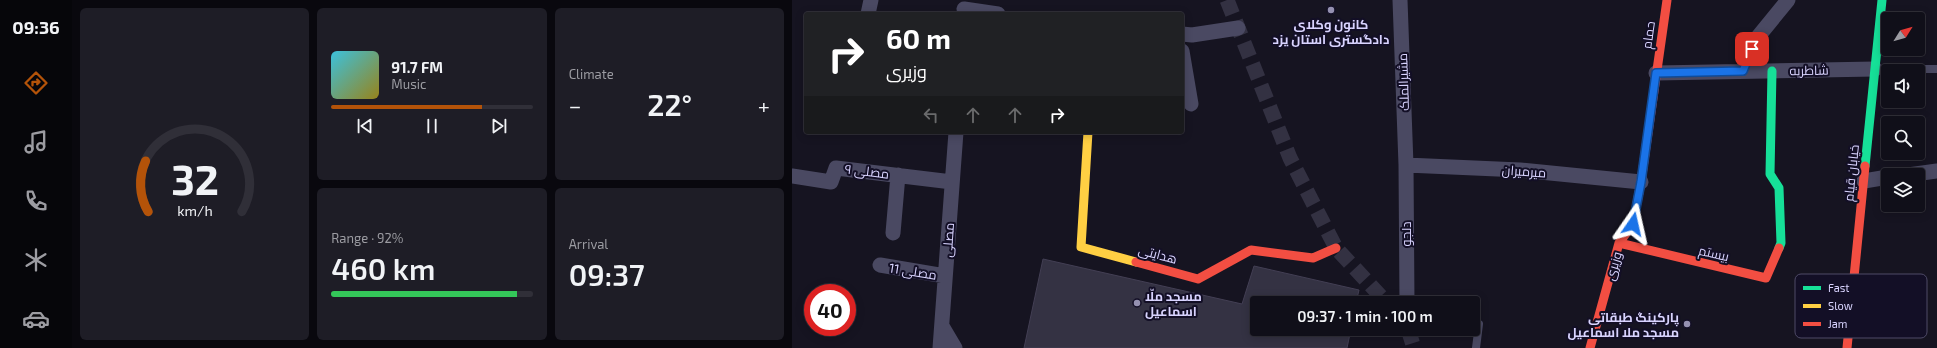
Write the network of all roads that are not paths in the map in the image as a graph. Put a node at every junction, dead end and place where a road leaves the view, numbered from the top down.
1 (871, 0) edge
2 (1400, 0) edge
3 (1667, 0) edge
4 (1788, 0) edge
5 (1882, 0) edge
6 (964, 8) edge
7 (868, 12) edge
8 (987, 12) edge
9 (1238, 28) dead end
10 (1184, 34) edge
11 (1184, 63) edge
12 (1875, 69) junction
13 (1937, 69) edge
14 (1743, 71) junction
15 (1772, 71) junction
16 (1656, 73) junction
17 (1191, 104) dead end
18 (956, 134) edge
19 (1088, 134) edge
20 (1406, 165) junction
21 (1937, 171) edge
22 (1925, 173) edge
23 (898, 175) junction
24 (792, 176) edge
25 (1881, 179) edge
26 (1864, 181) junction
27 (952, 182) junction
28 (1641, 182) junction
29 (892, 233) dead end
30 (1619, 243) junction
31 (1336, 248) dead end
32 (880, 265) dead end
33 (1855, 274) edge
34 (945, 276) junction
35 (1407, 296) edge
36 (942, 326) junction
37 (1478, 336) edge
38 (1848, 338) edge
39 (940, 348) edge
40 (955, 348) edge
41 (1476, 348) edge
42 (1590, 348) edge
43 (1847, 348) edge

1 - 7 street
2 - 20 street, مشیرالملک
3 - 16 street, حمام
4 - 14 street
5 - 12 street, خیابان قیام
6 - 8 street
9 - 10 street
11 - 17 street
12 - 13 lane
12 - 15 street, شاطریه
12 - 26 street, خیابان قیام
14 - 15 street, شاطریه
14 - 16 street
15 - 30 street, بیستم
16 - 28 street, وزیری
18 - 27 street, مصلی
19 - 31 street, هدایتی
20 - 28 street, میرمیران
20 - 35 street, دلجو
21 - 22 street
23 - 24 street, مصلی ۹
23 - 27 street, مصلی ۹
23 - 29 street
25 - 26 street
26 - 33 street, خیابان قیام
27 - 34 street, مصلی
28 - 30 street, وزیری
30 - 42 street, وزیری
32 - 34 street, مصلی 11
34 - 36 street, مصلی
36 - 39 street, مصلی
36 - 40 street
37 - 41 lane
38 - 43 street, خیابان قیام

